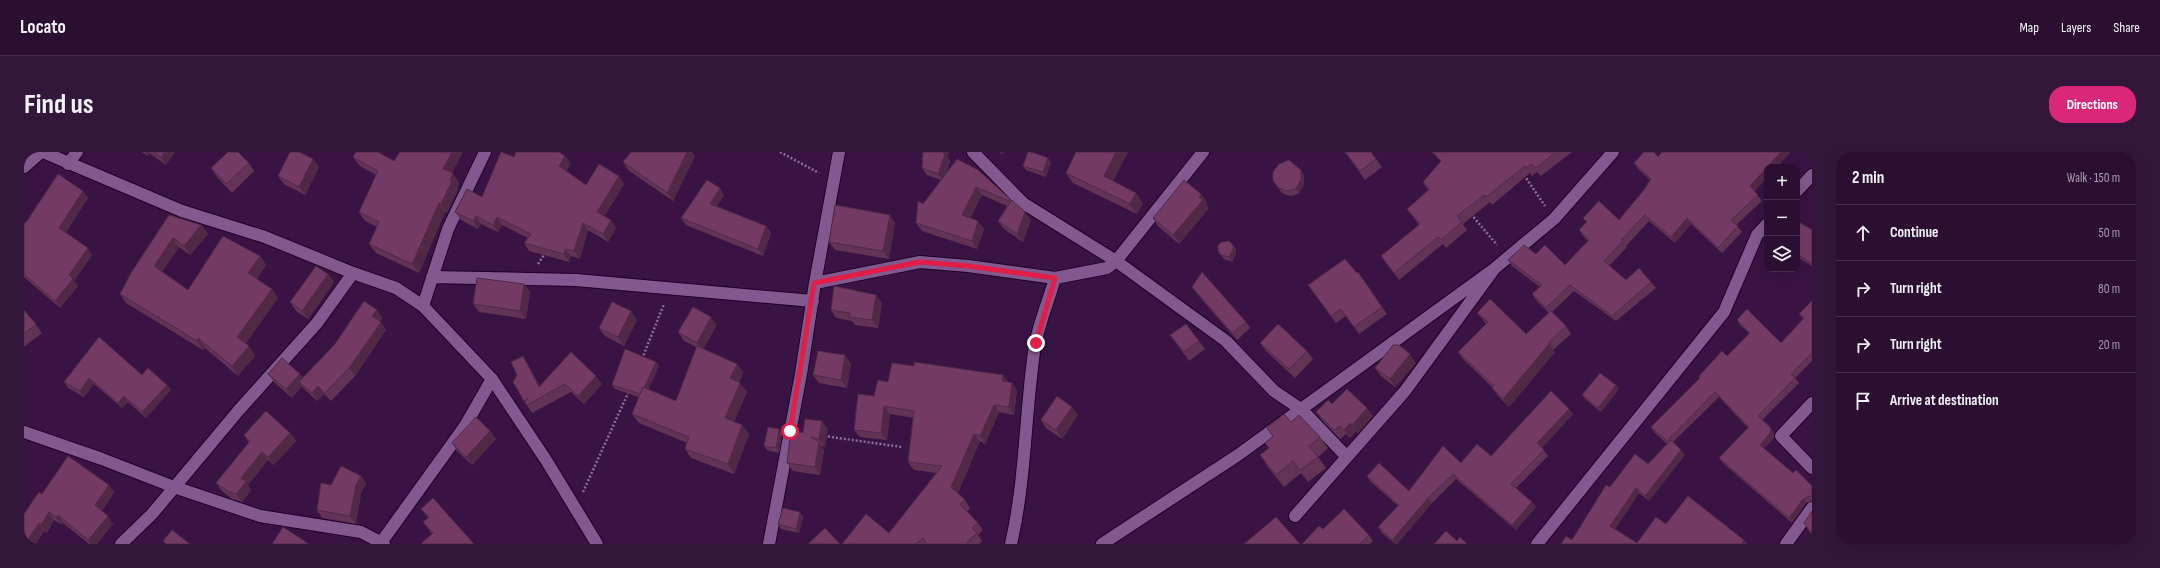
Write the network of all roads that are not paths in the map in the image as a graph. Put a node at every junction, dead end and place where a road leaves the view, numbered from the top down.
1 (42, 152) edge
2 (77, 152) edge
3 (485, 152) edge
4 (839, 152) edge
5 (973, 152) edge
6 (1203, 152) edge
7 (1613, 152) edge
8 (68, 164) junction
9 (24, 167) edge
10 (1812, 175) edge
11 (1800, 188) edge
12 (1764, 227) edge
13 (1116, 261) junction
14 (1494, 269) junction
15 (353, 273) junction
16 (432, 277) junction
17 (1055, 278) junction
18 (814, 283) junction
19 (813, 301) junction
20 (423, 306) junction
21 (492, 379) junction
22 (1812, 403) edge
23 (1302, 410) junction
24 (24, 432) edge
25 (1347, 457) junction
26 (1812, 468) edge
27 (174, 487) junction
28 (1812, 508) edge
29 (1295, 516) dead end
30 (382, 543) edge
31 (121, 544) edge
32 (597, 544) edge
33 (769, 544) edge
34 (1011, 544) edge
35 (1102, 544) edge
36 (1537, 544) edge
37 (1786, 544) edge

1 - 8 street
1 - 9 street
2 - 8 street
3 - 16 street
4 - 18 street
5 - 13 street
6 - 13 street
7 - 14 street
8 - 15 street
10 - 11 street
12 - 36 street
13 - 17 street
13 - 23 street
14 - 23 street
14 - 25 street
15 - 20 street
15 - 27 street
16 - 19 street
16 - 20 street
17 - 18 street
17 - 34 street
18 - 19 street
19 - 33 street
20 - 21 street
21 - 30 street
21 - 32 street
22 - 26 street
23 - 25 street
23 - 35 street
24 - 27 street
25 - 29 street
27 - 30 street
27 - 31 street
28 - 37 street

